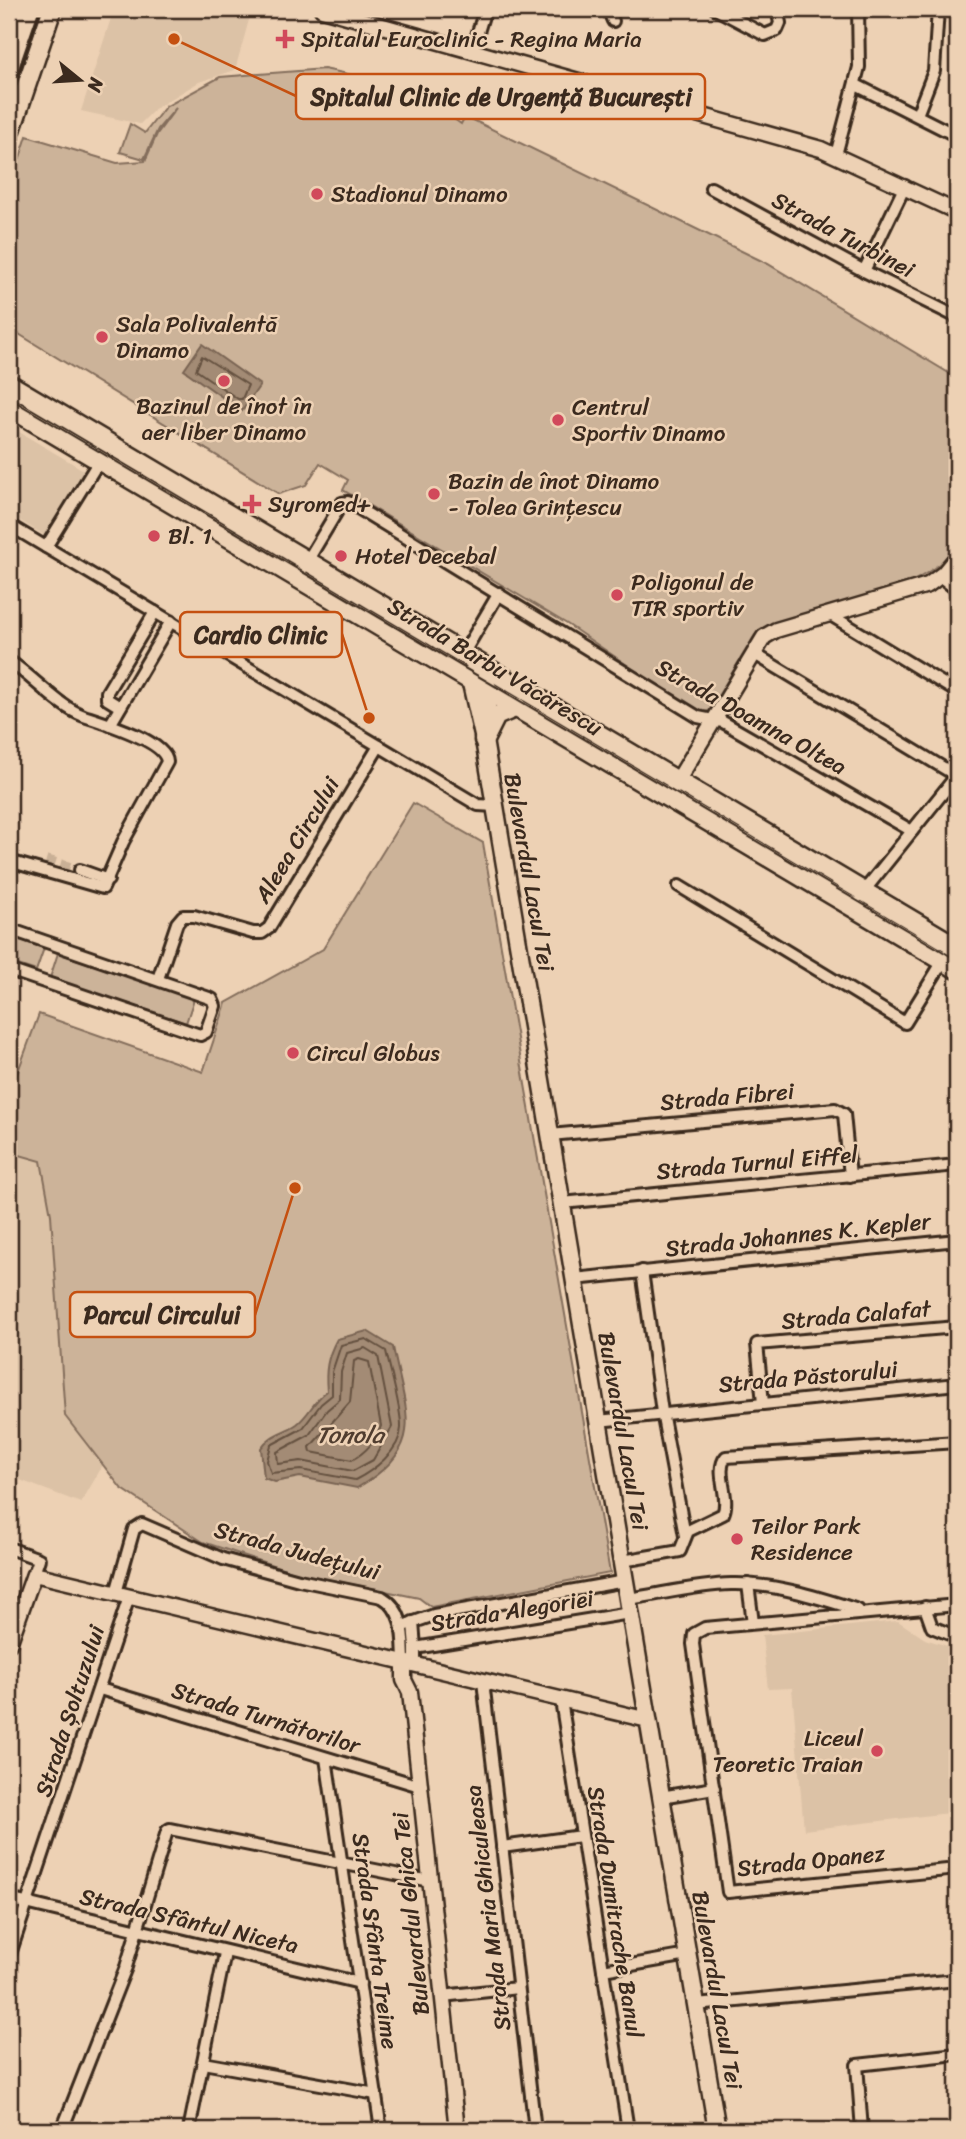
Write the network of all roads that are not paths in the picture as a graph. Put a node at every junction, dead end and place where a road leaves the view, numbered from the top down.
1 (29, 9) edge
2 (52, 9) edge
3 (322, 9) edge
4 (485, 9) edge
5 (608, 9) edge
6 (716, 9) edge
7 (777, 9) edge
8 (858, 9) edge
9 (938, 9) edge
10 (361, 14) edge
11 (613, 21) dead end
12 (472, 52) junction
13 (9, 67) edge
14 (856, 85) junction
15 (917, 115) junction
16 (9, 136) edge
17 (957, 136) edge
18 (836, 155) junction
19 (905, 186) junction
20 (711, 188) dead end
21 (957, 212) edge
22 (864, 271) junction
23 (957, 317) edge
24 (9, 384) edge
25 (9, 407) edge
26 (99, 461) junction
27 (9, 525) edge
28 (46, 547) junction
29 (957, 557) edge
30 (307, 561) junction
31 (940, 577) junction
32 (297, 578) junction
33 (957, 590) edge
34 (499, 593) junction
35 (155, 611) junction
36 (829, 614) junction
37 (171, 621) junction
38 (753, 653) junction
39 (470, 658) junction
40 (9, 661) edge
41 (470, 679) junction
42 (489, 690) junction
43 (957, 692) edge
44 (120, 707) junction
45 (517, 707) junction
46 (715, 718) junction
47 (110, 725) junction
48 (484, 740) junction
49 (379, 746) junction
50 (957, 776) edge
51 (677, 780) junction
52 (667, 797) junction
53 (495, 806) junction
54 (912, 831) junction
55 (9, 860) edge
56 (80, 870) tunnel mouth
57 (108, 880) junction
58 (679, 886) dead end
59 (863, 892) junction
60 (851, 908) junction
61 (9, 929) edge
62 (956, 943) edge
63 (950, 965) edge
64 (9, 970) edge
65 (158, 979) junction
66 (550, 1135) junction
67 (957, 1165) edge
68 (850, 1176) junction
69 (562, 1203) junction
70 (957, 1240) edge
71 (642, 1271) junction
72 (574, 1279) junction
73 (957, 1327) edge
74 (957, 1384) edge
75 (763, 1403) junction
76 (662, 1412) junction
77 (598, 1421) junction
78 (957, 1442) edge
79 (685, 1536) junction
80 (9, 1548) edge
81 (622, 1561) junction
82 (34, 1574) junction
83 (625, 1581) junction
84 (748, 1584) junction
85 (123, 1595) junction
86 (957, 1605) edge
87 (629, 1606) junction
88 (925, 1607) junction
89 (864, 1612) junction
90 (753, 1623) junction
91 (408, 1624) junction
92 (957, 1637) edge
93 (9, 1644) edge
94 (415, 1648) junction
95 (409, 1663) junction
96 (483, 1681) junction
97 (100, 1689) junction
98 (561, 1700) junction
99 (648, 1720) junction
100 (326, 1758) junction
101 (420, 1786) junction
102 (713, 1788) junction
103 (661, 1797) junction
104 (581, 1836) junction
105 (502, 1847) junction
106 (342, 1866) junction
107 (957, 1868) edge
108 (430, 1881) junction
109 (9, 1899) edge
110 (28, 1904) junction
111 (138, 1932) junction
112 (225, 1953) junction
113 (688, 1955) junction
114 (9, 1957) edge
115 (603, 1970) junction
116 (957, 1980) edge
117 (360, 1983) junction
118 (519, 1988) junction
119 (442, 1996) junction
120 (696, 2005) junction
121 (957, 2054) edge
122 (202, 2063) junction
123 (376, 2094) junction
124 (62, 2130) edge
125 (189, 2130) edge
126 (381, 2130) edge
127 (457, 2130) edge
128 (535, 2130) edge
129 (628, 2130) edge
130 (717, 2130) edge
131 (862, 2130) edge

1 - 13 main road
2 - 16 main road
3 - 10 street
4 - 12 street
5 - 11 street
6 - 7 street
8 - 14 street
9 - 15 street
10 - 12 street
12 - 18 street
14 - 15 street
14 - 18 street
15 - 17 street
18 - 19 street
19 - 21 street
19 - 22 street
20 - 22 street, Strada Turbinei
22 - 23 street, Strada Turbinei
24 - 30 main road, Strada Barbu Văcărescu
25 - 26 main road, Strada Barbu Văcărescu
26 - 28 street
26 - 32 main road, Strada Barbu Văcărescu
27 - 28 street
28 - 35 street
29 - 31 street
30 - 32 street
30 - 34 street, Strada Doamna Oltea
30 - 39 main road, Strada Barbu Văcărescu
31 - 33 street
31 - 36 street
32 - 41 main road, Strada Barbu Văcărescu
34 - 39 street
34 - 46 street, Strada Doamna Oltea
35 - 37 street
35 - 44 street
36 - 38 street
36 - 43 street
37 - 44 street
37 - 49 street
38 - 46 street
38 - 50 street
39 - 41 main road
39 - 42 main road, Bulevardul Lacul Tei
39 - 51 main road, Strada Barbu Văcărescu
40 - 47 street
41 - 42 main road, Strada Barbu Văcărescu
41 - 48 main road, Bulevardul Lacul Tei
42 - 45 main road, Strada Barbu Văcărescu
42 - 48 main road, Bulevardul Lacul Tei
44 - 47 street
45 - 48 main road
45 - 52 main road, Strada Barbu Văcărescu
46 - 51 street
46 - 54 street, Strada Doamna Oltea
47 - 57 street
48 - 53 main road, Bulevardul Lacul Tei
49 - 53 street
49 - 65 street, Aleea Circului
50 - 54 street
51 - 52 street
51 - 59 main road, Strada Barbu Văcărescu
52 - 60 main road, Strada Barbu Văcărescu
53 - 66 main road, Bulevardul Lacul Tei
54 - 59 street
55 - 57 street
56 - 57 street
58 - 63 street
59 - 60 street
59 - 62 main road, Strada Barbu Văcărescu
60 - 63 main road, Strada Barbu Văcărescu
61 - 65 street
62 - 63 street
64 - 65 street
66 - 68 street, Strada Fibrei
66 - 69 main road, Bulevardul Lacul Tei
67 - 68 street, Strada Turnul Eiffel
68 - 69 street, Strada Turnul Eiffel
69 - 72 main road, Bulevardul Lacul Tei
70 - 71 street, Strada Johannes K. Kepler
71 - 72 street, Strada Johannes K. Kepler
71 - 76 street, Strada Johannes K. Kepler
72 - 77 main road, Bulevardul Lacul Tei
73 - 75 street, Strada Calafat
74 - 75 street, Strada Păstorului
75 - 76 street, Strada Păstorului
76 - 77 street, Strada Păstorului
76 - 79 street
77 - 81 main road, Bulevardul Lacul Tei
78 - 79 street
79 - 81 street
80 - 82 street
81 - 83 main road, Bulevardul Lacul Tei
82 - 85 street
82 - 93 street
83 - 87 main road, Bulevardul Lacul Tei
83 - 91 street
84 - 87 street, Strada Alegoriei
84 - 89 street, Strada Alegoriei
84 - 90 street
85 - 91 street, Strada Județului
85 - 95 street
85 - 97 street, Strada Șoltuzului
86 - 88 street
87 - 94 street, Strada Alegoriei
87 - 99 main road, Bulevardul Lacul Tei
88 - 89 street
88 - 92 street
89 - 90 street
90 - 102 street, Strada Opanez
91 - 94 street
91 - 95 street
94 - 95 street, Strada Alegoriei
95 - 96 street
95 - 101 street, Bulevardul Ghica Tei
96 - 98 street
96 - 105 street, Strada Maria Ghiculeasa
97 - 100 street, Strada Turnătorilor
97 - 110 street, Strada Șoltuzului
98 - 99 street
98 - 104 street, Strada Dumitrache Banul
99 - 103 main road, Bulevardul Lacul Tei
100 - 101 street, Strada Turnătorilor
100 - 106 street, Strada Sfânta Treime
101 - 108 street, Bulevardul Ghica Tei
102 - 103 street
102 - 107 street, Strada Opanez
103 - 113 main road, Bulevardul Lacul Tei
104 - 105 street
104 - 115 street, Strada Dumitrache Banul
105 - 118 street, Strada Maria Ghiculeasa
106 - 108 street
106 - 111 street
106 - 117 street, Strada Sfânta Treime
108 - 119 street, Bulevardul Ghica Tei
109 - 110 street, Strada Sfântul Niceta
110 - 111 street, Strada Sfântul Niceta
110 - 114 street, Strada Șoltuzului
111 - 112 street, Strada Sfântul Niceta
111 - 124 street
112 - 117 street, Strada Sfântul Niceta
112 - 122 street
113 - 115 street
113 - 120 main road, Bulevardul Lacul Tei
115 - 129 street, Strada Dumitrache Banul
116 - 120 street
117 - 123 street, Strada Sfânta Treime
118 - 119 street
118 - 128 street, Strada Maria Ghiculeasa
119 - 127 street, Bulevardul Ghica Tei
120 - 130 main road, Bulevardul Lacul Tei
121 - 131 street
122 - 123 street
122 - 125 street
123 - 126 street, Strada Sfânta Treime

